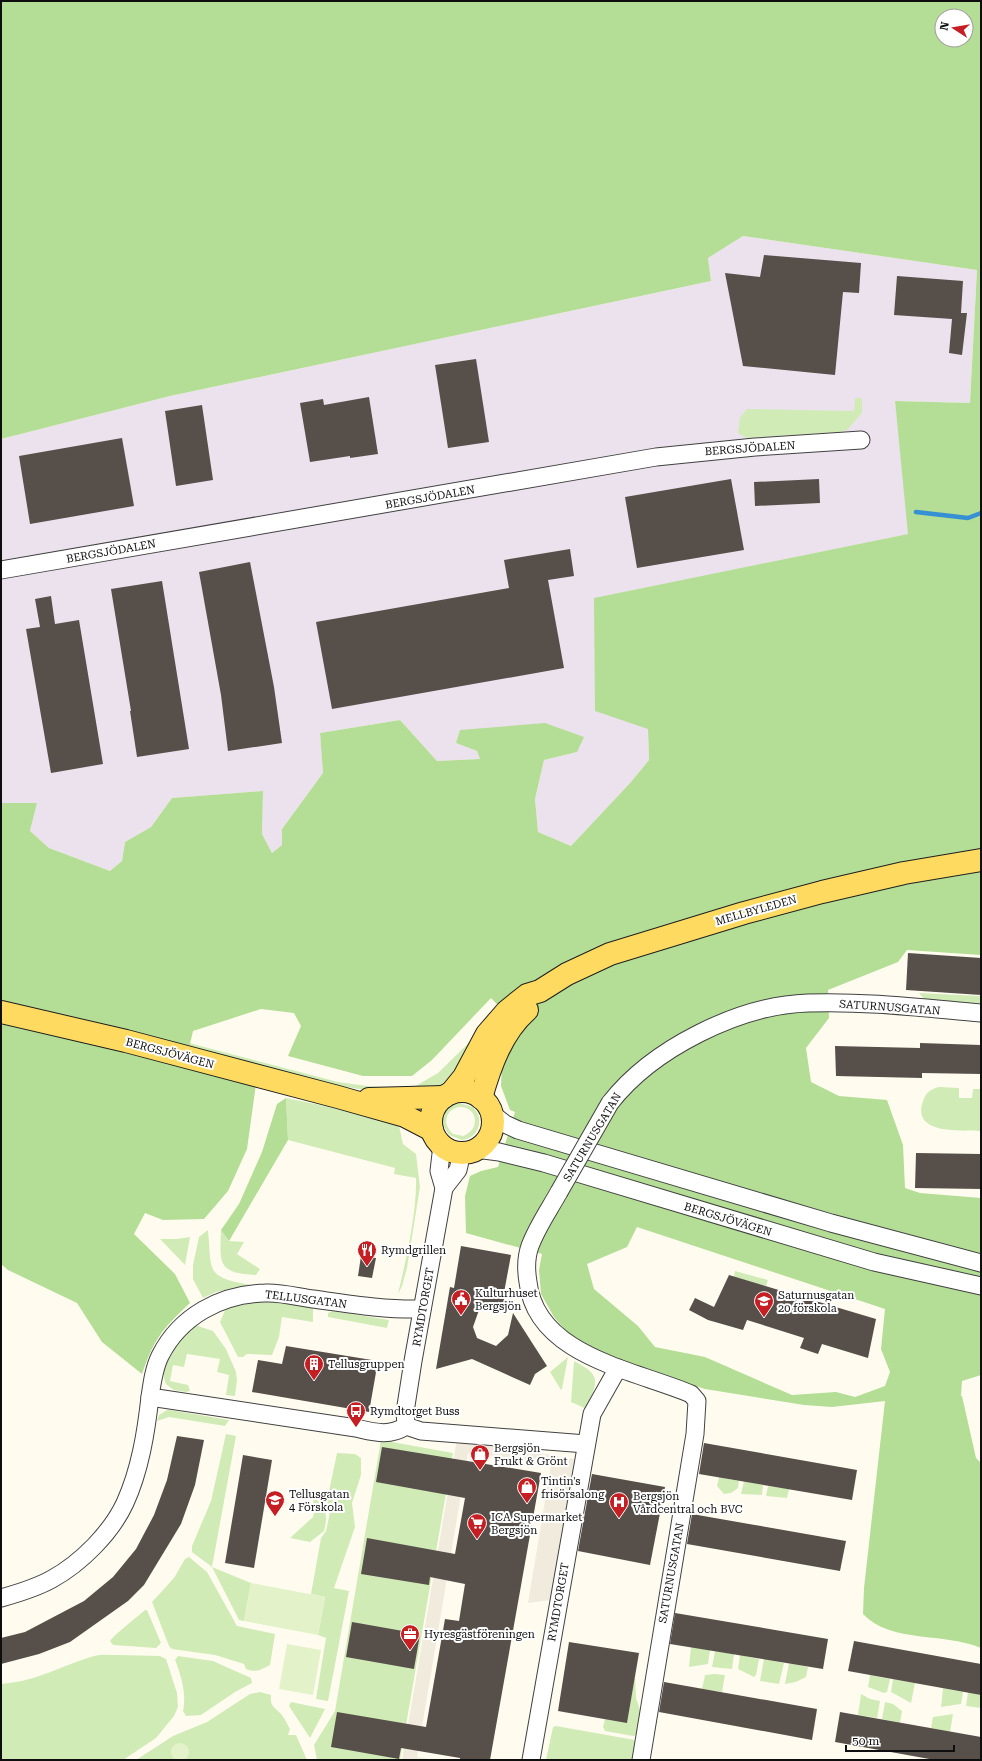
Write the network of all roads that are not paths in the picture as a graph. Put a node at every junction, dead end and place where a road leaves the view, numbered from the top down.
1 (861, 440) dead end
2 (1, 570) edge
3 (981, 860) edge
4 (540, 991) junction
5 (1, 1012) edge
6 (981, 1013) edge
7 (447, 1095) junction
8 (338, 1097) junction
9 (486, 1106) junction
10 (437, 1137) junction
11 (469, 1150) junction
12 (444, 1188) junction
13 (981, 1263) edge
14 (981, 1286) edge
15 (422, 1309) junction
16 (618, 1368) junction
17 (150, 1397) junction
18 (406, 1426) junction
19 (586, 1444) junction
20 (1, 1598) edge
21 (531, 1760) edge
22 (641, 1760) edge

1 - 2 street, BERGSJÖDALEN
3 - 4 main road, MELLBYLEDEN
4 - 7 main road, MELLBYLEDEN
4 - 9 main road, MELLBYLEDEN
5 - 8 main road, BERGSJÖVÄGEN
6 - 16 street, SATURNUSGATAN, bridge
7 - 8 main road, BERGSJÖVÄGEN
7 - 9 main road, BERGSJÖVÄGEN
7 - 10 main road
8 - 10 main road, BERGSJÖVÄGEN
9 - 11 main road
9 - 13 street, BERGSJÖVÄGEN
10 - 11 main road, BERGSJÖVÄGEN
10 - 12 street, RYMDTORGET
11 - 12 street, RYMDTORGET
11 - 14 street, BERGSJÖVÄGEN
12 - 15 street, RYMDTORGET
15 - 17 street, TELLUSGATAN
15 - 18 street, RYMDTORGET
16 - 19 street, RYMDTORGET
16 - 22 street, SATURNUSGATAN
17 - 18 street
17 - 20 street, TELLUSGATAN
18 - 19 street
19 - 21 street, RYMDTORGET

